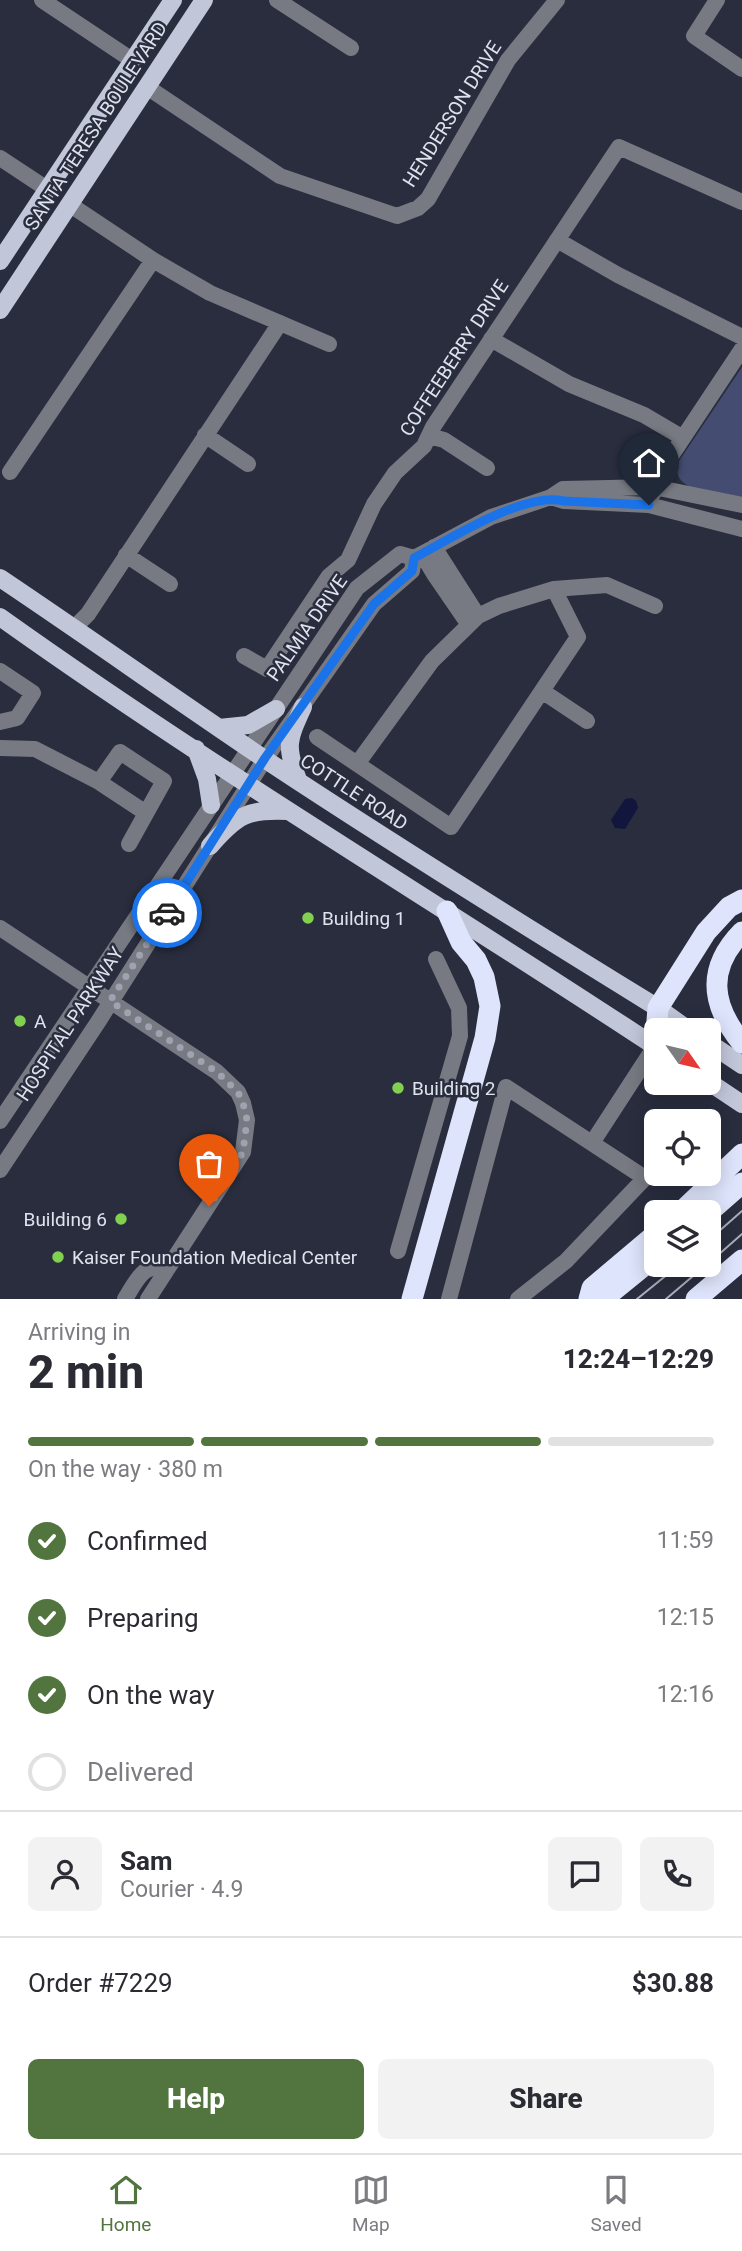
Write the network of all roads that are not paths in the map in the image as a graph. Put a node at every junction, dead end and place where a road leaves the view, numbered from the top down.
1 (43, 0) edge
2 (173, 0) edge
3 (204, 0) edge
4 (277, 0) edge
5 (556, 0) edge
6 (718, 0) edge
7 (351, 48) dead end
8 (132, 60) junction
9 (742, 69) edge
10 (120, 78) junction
11 (146, 87) junction
12 (0, 158) edge
13 (47, 189) junction
14 (742, 202) edge
15 (69, 204) junction
16 (557, 240) junction
17 (153, 260) junction
18 (0, 261) edge
19 (0, 310) edge
20 (280, 323) junction
21 (742, 337) edge
22 (491, 339) junction
23 (329, 344) dead end
24 (742, 349) edge
25 (205, 435) junction
26 (429, 436) junction
27 (683, 439) junction
28 (248, 464) dead end
29 (487, 468) dead end
30 (10, 472) dead end
31 (654, 487) junction
32 (551, 497) junction
33 (649, 505) junction
34 (742, 505) edge
35 (742, 529) edge
36 (424, 553) junction
37 (126, 555) junction
38 (0, 578) edge
39 (170, 584) dead end
40 (554, 589) junction
41 (655, 606) dead end
42 (0, 617) edge
43 (474, 621) junction
44 (75, 627) junction
45 (244, 656) dead end
46 (0, 671) edge
47 (542, 691) junction
48 (303, 707) junction
49 (276, 709) junction
50 (587, 721) dead end
51 (0, 722) edge
52 (219, 728) junction
53 (317, 737) dead end
54 (0, 748) edge
55 (196, 749) junction
56 (257, 753) junction
57 (357, 764) junction
58 (93, 778) junction
59 (240, 779) junction
60 (298, 780) junction
61 (211, 805) junction
62 (288, 811) junction
63 (146, 813) junction
64 (129, 844) dead end
65 (211, 846) junction
66 (742, 900) edge
67 (447, 911) junction
68 (0, 928) edge
69 (742, 932) edge
70 (436, 959) dead end
71 (90, 988) junction
72 (110, 1001) junction
73 (658, 1008) junction
74 (657, 1018) edge
75 (672, 1018) edge
76 (644, 1039) edge
77 (742, 1043) edge
78 (721, 1051) edge
79 (644, 1065) edge
80 (742, 1065) edge
81 (721, 1090) edge
82 (742, 1104) edge
83 (0, 1121) edge
84 (592, 1143) junction
85 (742, 1154) edge
86 (0, 1170) edge
87 (742, 1183) edge
88 (694, 1200) edge
89 (721, 1202) edge
90 (644, 1244) edge
91 (398, 1251) dead end
92 (742, 1260) edge
93 (644, 1266) edge
94 (168, 1268) junction
95 (125, 1299) edge
96 (148, 1299) edge
97 (412, 1299) edge
98 (449, 1299) edge
99 (519, 1299) edge
100 (589, 1299) edge
101 (603, 1299) edge
102 (696, 1299) edge

1 - 8 street
2 - 8 main road, SANTA TERESA BOULEVARD
3 - 11 main road, SANTA TERESA BOULEVARD
4 - 7 street
5 - 11 street, HENDERSON DRIVE
6 - 9 street
8 - 10 main road, SANTA TERESA BOULEVARD
10 - 13 main road, SANTA TERESA BOULEVARD
10 - 15 main road
11 - 15 main road, SANTA TERESA BOULEVARD
12 - 13 street
13 - 18 main road, SANTA TERESA BOULEVARD
14 - 16 street, COFFEEBERRY DRIVE
15 - 17 street
15 - 19 main road, SANTA TERESA BOULEVARD
16 - 21 street
16 - 22 street, COFFEEBERRY DRIVE
17 - 20 street
17 - 30 street
20 - 23 street
20 - 25 street
22 - 26 street, COFFEEBERRY DRIVE
22 - 27 street
24 - 27 street
25 - 28 street
25 - 37 street
26 - 29 street
26 - 45 street, COFFEEBERRY DRIVE
27 - 31 street
31 - 32 street, PALMIA DRIVE
31 - 33 street
31 - 34 street, PALMIA DRIVE
32 - 33 street, PALMIA DRIVE
32 - 36 street, PALMIA DRIVE
33 - 35 street, PALMIA DRIVE
36 - 43 street
36 - 48 street, PALMIA DRIVE
36 - 49 street, PALMIA DRIVE
37 - 39 street
37 - 44 street
38 - 44 main road, COTTLE ROAD
40 - 41 street
40 - 43 street
40 - 47 street
42 - 55 main road
43 - 57 street
44 - 52 main road, COTTLE ROAD
46 - 51 street
47 - 50 street
47 - 57 street
48 - 56 street, PALMIA DRIVE
48 - 60 main road
49 - 52 main road
49 - 56 street, PALMIA DRIVE
52 - 56 main road, COTTLE ROAD
53 - 57 street
54 - 58 street
55 - 59 main road
55 - 61 main road
56 - 59 street, HOSPITAL PARKWAY
56 - 60 main road, COTTLE ROAD
58 - 63 street
58 - 63 street
59 - 61 street, HOSPITAL PARKWAY
59 - 62 main road
59 - 65 street, HOSPITAL PARKWAY
60 - 73 main road, COTTLE ROAD
61 - 71 street, HOSPITAL PARKWAY
62 - 65 main road
62 - 67 main road
63 - 64 street
65 - 72 street, HOSPITAL PARKWAY
66 - 73 highway
67 - 76 main road
67 - 97 highway
68 - 71 street
69 - 77 highway
70 - 91 street
71 - 72 street
71 - 83 street, HOSPITAL PARKWAY
72 - 86 street, HOSPITAL PARKWAY
72 - 94 street
73 - 74 highway
73 - 75 main road, COTTLE ROAD
78 - 80 main road
79 - 84 street
81 - 82 main road
84 - 98 street
84 - 99 street
85 - 88 highway
87 - 89 highway
90 - 100 highway
92 - 102 highway
93 - 101 highway
94 - 95 street
94 - 96 street

